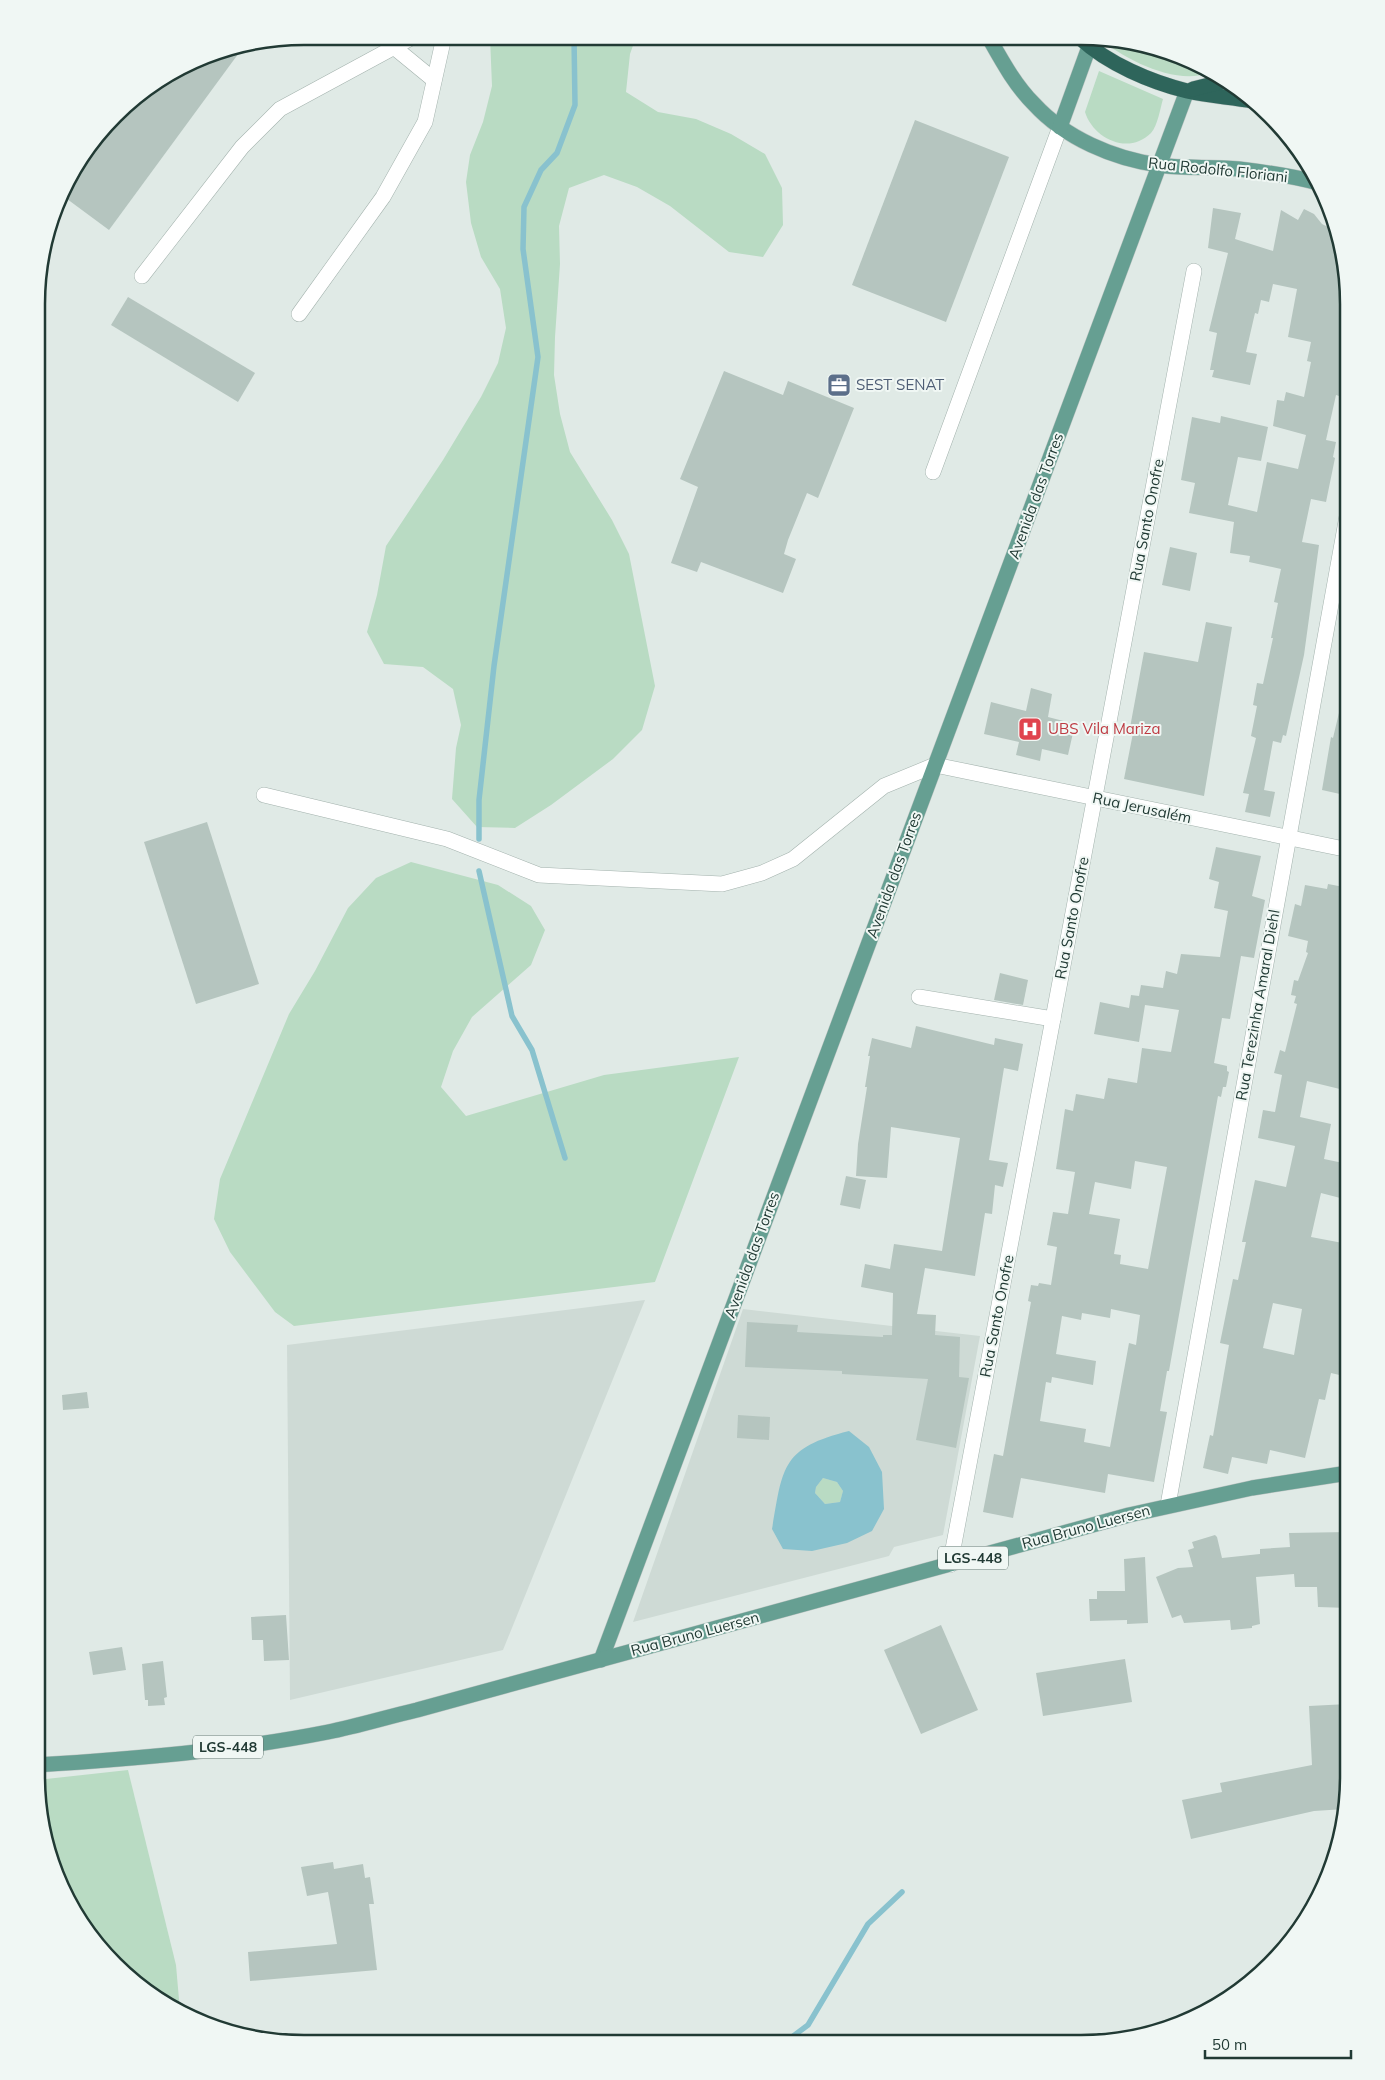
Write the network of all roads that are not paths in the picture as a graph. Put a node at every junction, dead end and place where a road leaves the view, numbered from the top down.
1 (400, 45) edge
2 (442, 45) edge
3 (993, 45) edge
4 (1084, 45) edge
5 (1093, 46) edge
6 (395, 48) junction
7 (434, 80) junction
8 (1216, 83) edge
9 (1187, 91) junction
10 (1237, 98) edge
11 (1060, 128) junction
12 (1159, 165) junction
13 (1309, 181) edge
14 (1194, 271) dead end
15 (142, 276) dead end
16 (299, 314) dead end
17 (933, 472) dead end
18 (1340, 554) edge
19 (935, 765) junction
20 (264, 795) dead end
21 (1094, 798) junction
22 (1288, 838) junction
23 (1340, 848) edge
24 (919, 997) dead end
25 (1053, 1019) junction
26 (1340, 1474) edge
27 (1168, 1505) junction
28 (950, 1564) junction
29 (601, 1660) junction
30 (45, 1764) edge

1 - 6 street
2 - 7 street
3 - 11 main road, Rua Rodolfo Floriani
4 - 11 main road
5 - 9 highway
6 - 7 street
6 - 15 street
7 - 16 street
8 - 9 highway
9 - 10 highway
9 - 12 main road, Avenida das Torres
11 - 12 main road, Rua Rodolfo Floriani
11 - 17 street
12 - 13 main road, Rua Rodolfo Floriani
12 - 19 main road, Avenida das Torres
14 - 21 street, Rua Santo Onofre
18 - 22 street, Rua Terezinha Amaral Diehl
19 - 20 street
19 - 21 street, Rua Jerusalém
19 - 29 main road, Avenida das Torres
21 - 22 street, Rua Jerusalém
21 - 25 street, Rua Santo Onofre
22 - 23 street, Rua Jerusalém
22 - 27 street, Rua Terezinha Amaral Diehl
24 - 25 street
25 - 28 street, Rua Santo Onofre
26 - 27 main road, Rua Bruno Luersen / LGS-448
27 - 28 main road, Rua Bruno Luersen / LGS-448
28 - 29 main road, Rua Bruno Luersen / LGS-448
29 - 30 main road, Rua Bruno Luersen / LGS-448

